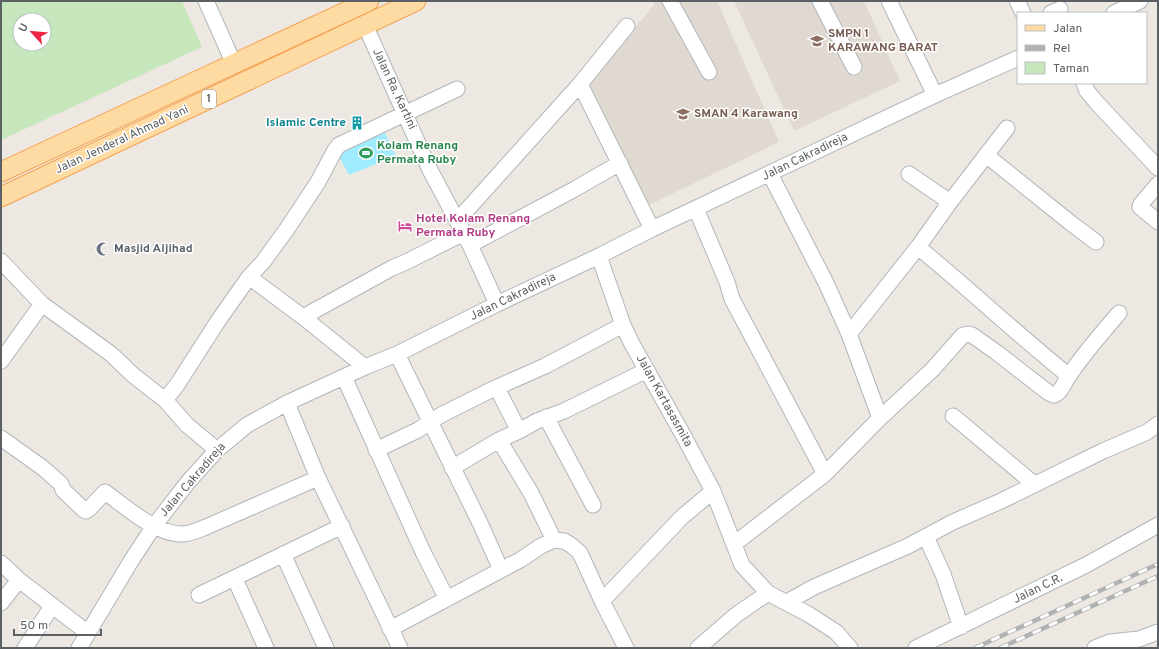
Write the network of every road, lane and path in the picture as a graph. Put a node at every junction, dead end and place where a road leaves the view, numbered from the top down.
1 (206, 1) edge
2 (416, 1) edge
3 (670, 1) edge
4 (820, 1) edge
5 (889, 1) edge
6 (1017, 1) edge
7 (1140, 1) edge
8 (357, 4) edge
9 (1022, 12) edge
10 (1116, 12) edge
11 (365, 25) junction
12 (628, 26) dead end
13 (1017, 58) edge
14 (234, 64) junction
15 (854, 67) dead end
16 (709, 72) dead end
17 (580, 84) junction
18 (1084, 84) edge
19 (457, 89) dead end
20 (935, 95) junction
21 (406, 114) junction
22 (1008, 128) dead end
23 (986, 155) junction
24 (620, 163) junction
25 (1158, 168) edge
26 (1, 172) edge
27 (770, 174) junction
28 (910, 174) dead end
29 (1158, 184) edge
30 (1, 197) edge
31 (950, 202) junction
32 (696, 209) junction
33 (1158, 222) edge
34 (652, 229) junction
35 (464, 233) junction
36 (1096, 242) dead end
37 (918, 247) junction
38 (599, 256) junction
39 (1, 262) edge
40 (249, 277) junction
41 (42, 304) junction
42 (497, 304) junction
43 (1119, 313) dead end
44 (303, 317) junction
45 (623, 325) junction
46 (849, 334) junction
47 (397, 354) junction
48 (1, 361) edge
49 (365, 367) junction
50 (646, 370) junction
51 (1068, 376) junction
52 (344, 377) junction
53 (497, 388) junction
54 (165, 400) junction
55 (286, 403) junction
56 (953, 416) dead end
57 (546, 418) junction
58 (880, 418) junction
59 (430, 422) junction
60 (519, 431) junction
61 (1154, 432) edge
62 (1, 438) edge
63 (499, 440) junction
64 (217, 450) junction
65 (376, 450) junction
66 (452, 468) junction
67 (825, 474) junction
68 (318, 478) junction
69 (1034, 484) junction
70 (713, 491) junction
71 (593, 505) dead end
72 (1158, 525) edge
73 (154, 526) junction
74 (342, 526) junction
75 (926, 537) junction
76 (554, 540) junction
77 (734, 544) junction
78 (283, 554) junction
79 (1, 563) edge
80 (500, 570) junction
81 (235, 578) junction
82 (20, 580) junction
83 (768, 593) junction
84 (199, 595) dead end
85 (447, 599) junction
86 (602, 601) junction
87 (786, 602) junction
88 (1, 603) edge
89 (52, 606) junction
90 (961, 627) junction
91 (390, 629) junction
92 (1158, 632) edge
93 (88, 634) junction
94 (25, 648) edge
95 (79, 648) edge
96 (266, 648) edge
97 (326, 648) edge
98 (400, 648) edge
99 (626, 648) edge
100 (698, 648) edge
101 (850, 648) edge
102 (916, 648) edge
103 (1095, 648) edge

1 - 14 street
2 - 11 main road, Jalan Jenderal Ahmad Yani / 1
3 - 16 street
4 - 15 street
5 - 20 street
6 - 9 street
7 - 10 street
8 - 14 main road, Jalan Jenderal Ahmad Yani / 1
11 - 21 street, Jalan Ra. Kartini
11 - 30 main road, Jalan Jenderal Ahmad Yani / 1
12 - 17 street
13 - 20 street, Jalan Cakradireja
14 - 26 main road, Jalan Jenderal Ahmad Yani / 1
17 - 24 street
17 - 35 street
18 - 25 street
19 - 21 street
20 - 27 street, Jalan Cakradireja
21 - 35 street, Jalan Ra. Kartini
21 - 40 street
22 - 23 street
23 - 31 street
23 - 36 street
24 - 34 street
24 - 35 street
27 - 32 street, Jalan Cakradireja
27 - 46 street
28 - 31 street
29 - 33 street
31 - 37 street
32 - 34 street, Jalan Cakradireja
32 - 67 street
34 - 38 street, Jalan Cakradireja
35 - 42 street, Jalan Ra. Kartini
35 - 44 street
37 - 46 street
37 - 51 street
38 - 42 street, Jalan Cakradireja
38 - 45 street, Jalan Kartasasmita
39 - 41 street
40 - 44 street
40 - 54 street
41 - 48 street
41 - 54 street
42 - 47 street, Jalan Cakradireja
43 - 51 street
44 - 49 street
45 - 50 street, Jalan Kartasasmita
45 - 53 street
46 - 58 street
47 - 49 street, Jalan Cakradireja
47 - 59 street
49 - 52 street, Jalan Cakradireja
50 - 57 street
50 - 70 street, Jalan Kartasasmita
51 - 58 street
52 - 55 street, Jalan Cakradireja
52 - 65 street
53 - 59 street
53 - 60 street
54 - 64 street
55 - 64 street, Jalan Cakradireja
55 - 68 street
56 - 69 street
57 - 60 street
57 - 71 street
58 - 67 street
59 - 65 street
59 - 66 street
60 - 63 street
61 - 69 street
62 - 73 street
63 - 66 street
63 - 76 street
64 - 73 street, Jalan Cakradireja
65 - 85 street
66 - 80 street
67 - 77 street
68 - 73 street
68 - 74 street
69 - 75 street
70 - 77 street, Jalan Kartasasmita
70 - 86 street
72 - 90 street, Jalan C.R.
73 - 93 street, Jalan Cakradireja
74 - 78 street
74 - 91 street
75 - 87 street
75 - 90 street
76 - 80 street
76 - 86 street
77 - 83 street, Jalan Kartasasmita
78 - 81 street
78 - 97 street
79 - 82 street
80 - 85 street
81 - 84 street
81 - 96 street
82 - 88 street
82 - 89 street
83 - 87 street
83 - 100 street
85 - 91 street
86 - 99 street
87 - 101 street
89 - 93 street
89 - 94 street
90 - 102 street, Jalan C.R.
91 - 98 street
92 - 103 street
93 - 95 street, Jalan Cakradireja

